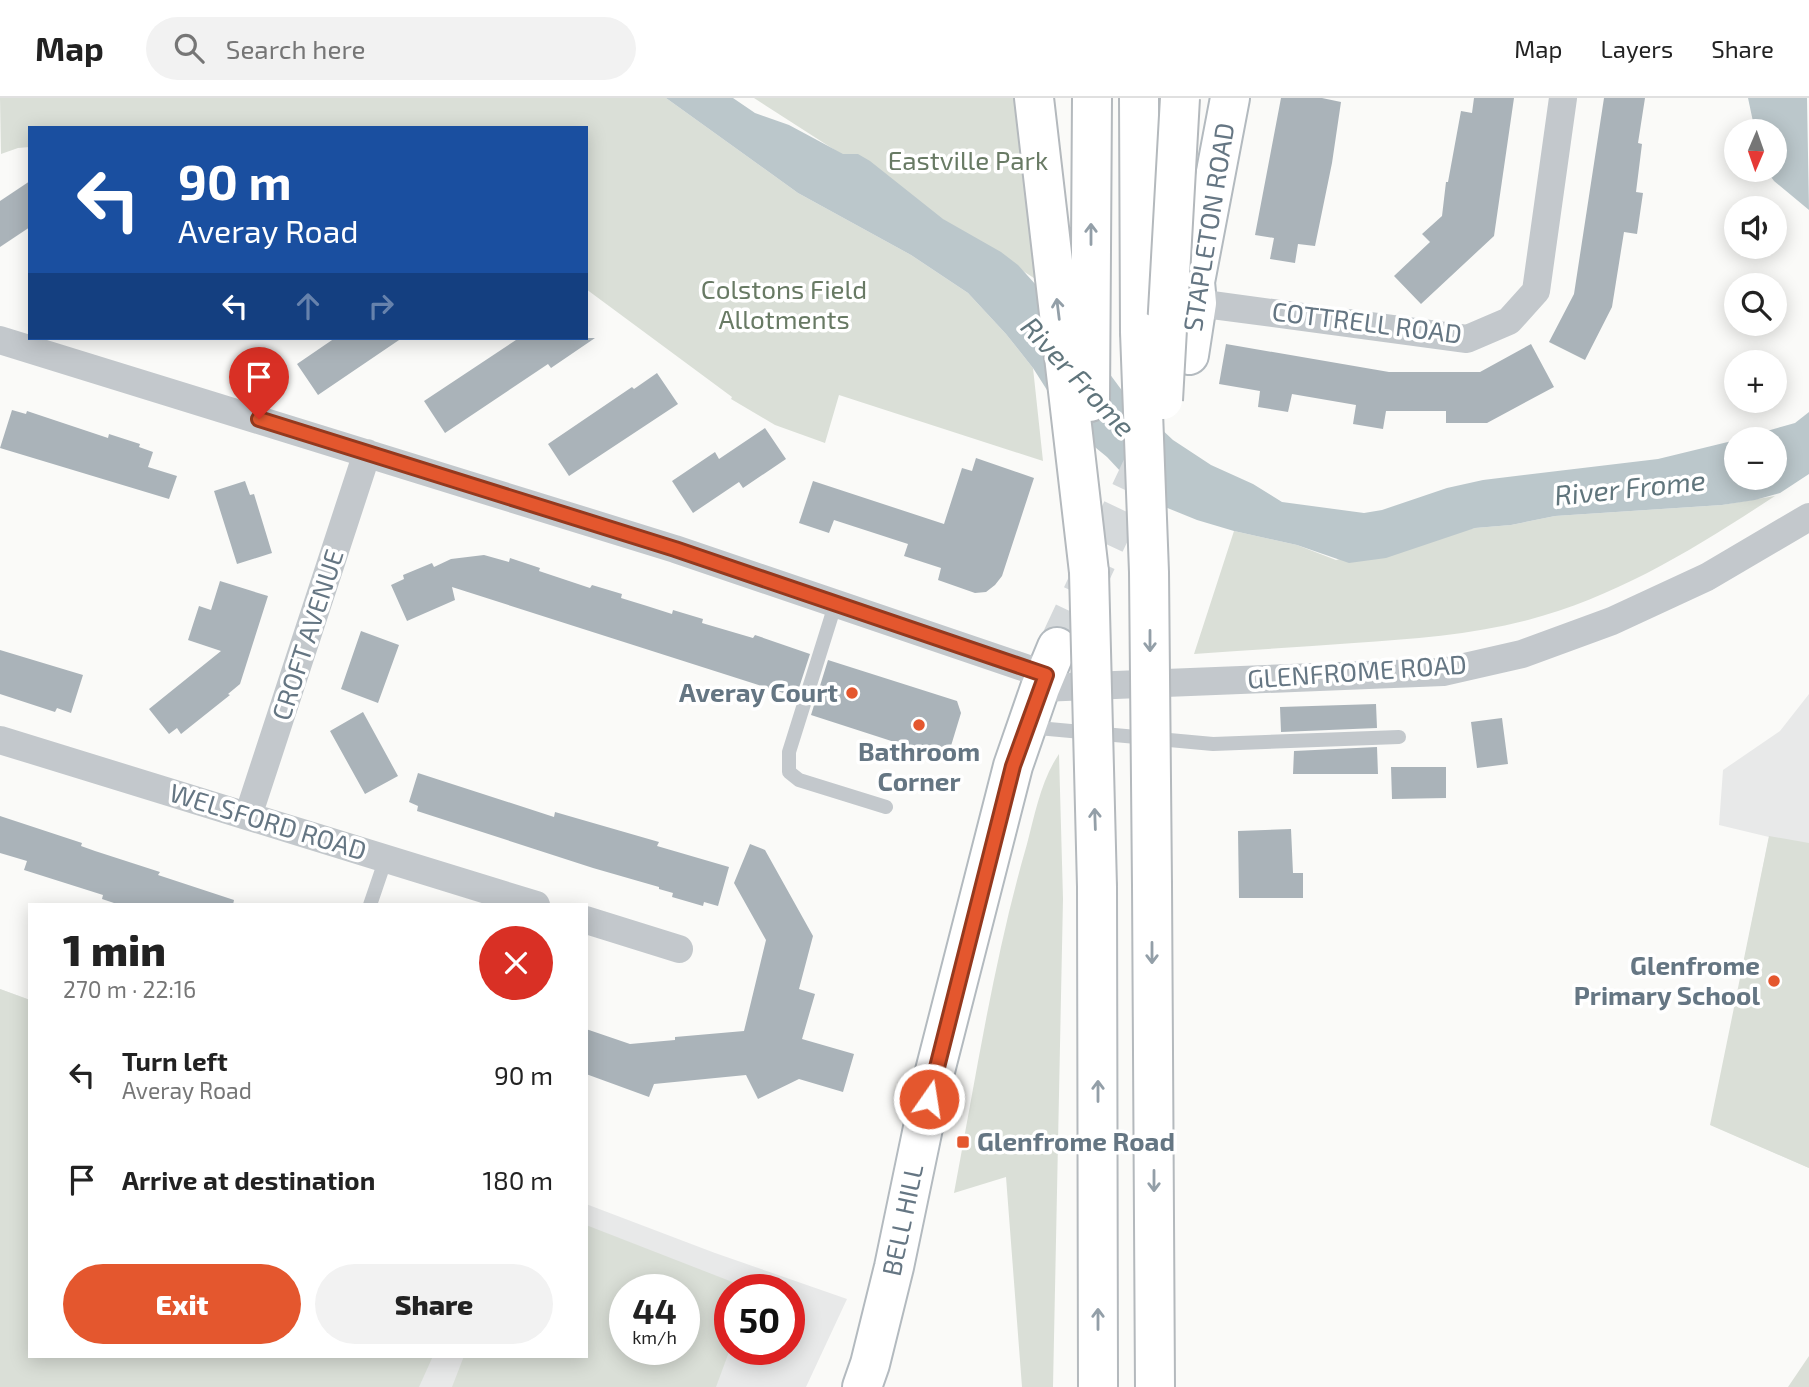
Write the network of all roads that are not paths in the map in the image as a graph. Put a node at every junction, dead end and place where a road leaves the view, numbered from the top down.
1 (1034, 98) edge
2 (1092, 98) edge
3 (1140, 98) edge
4 (1180, 98) edge
5 (1230, 98) edge
6 (1563, 98) edge
7 (1196, 293) junction
8 (0, 340) edge
9 (1189, 355) dead end
10 (367, 453) junction
11 (1809, 517) edge
12 (1088, 572) junction
13 (1149, 572) junction
14 (835, 605) junction
15 (1048, 670) junction
16 (1025, 727) junction
17 (1399, 737) dead end
18 (0, 740) edge
19 (886, 807) dead end
20 (248, 816) junction
21 (386, 858) junction
22 (371, 903) edge
23 (530, 903) edge
24 (588, 921) edge
25 (679, 949) dead end
26 (862, 1387) edge
27 (1098, 1387) edge
28 (1155, 1387) edge

12 -> 1 main road
12 -> 2 main road
3 - 7 main road
3 - 13 main road, bridge
4 - 13 main road, bridge
5 - 7 main road, STAPLETON ROAD
6 - 7 street, COTTRELL ROAD
7 - 9 main road, STAPLETON ROAD
8 - 10 street
10 - 14 street
10 - 20 street, CROFT AVENUE
11 - 15 street, GLENFROME ROAD
27 -> 12 main road, bridge
13 -> 28 main road, bridge
14 - 15 street
14 - 19 lane
15 - 16 main road, BELL HILL
16 - 17 lane
16 - 26 main road, BELL HILL
18 - 20 street, WELSFORD ROAD
20 - 21 street, WELSFORD ROAD
21 - 22 lane
21 - 23 street, WELSFORD ROAD
24 - 25 street

